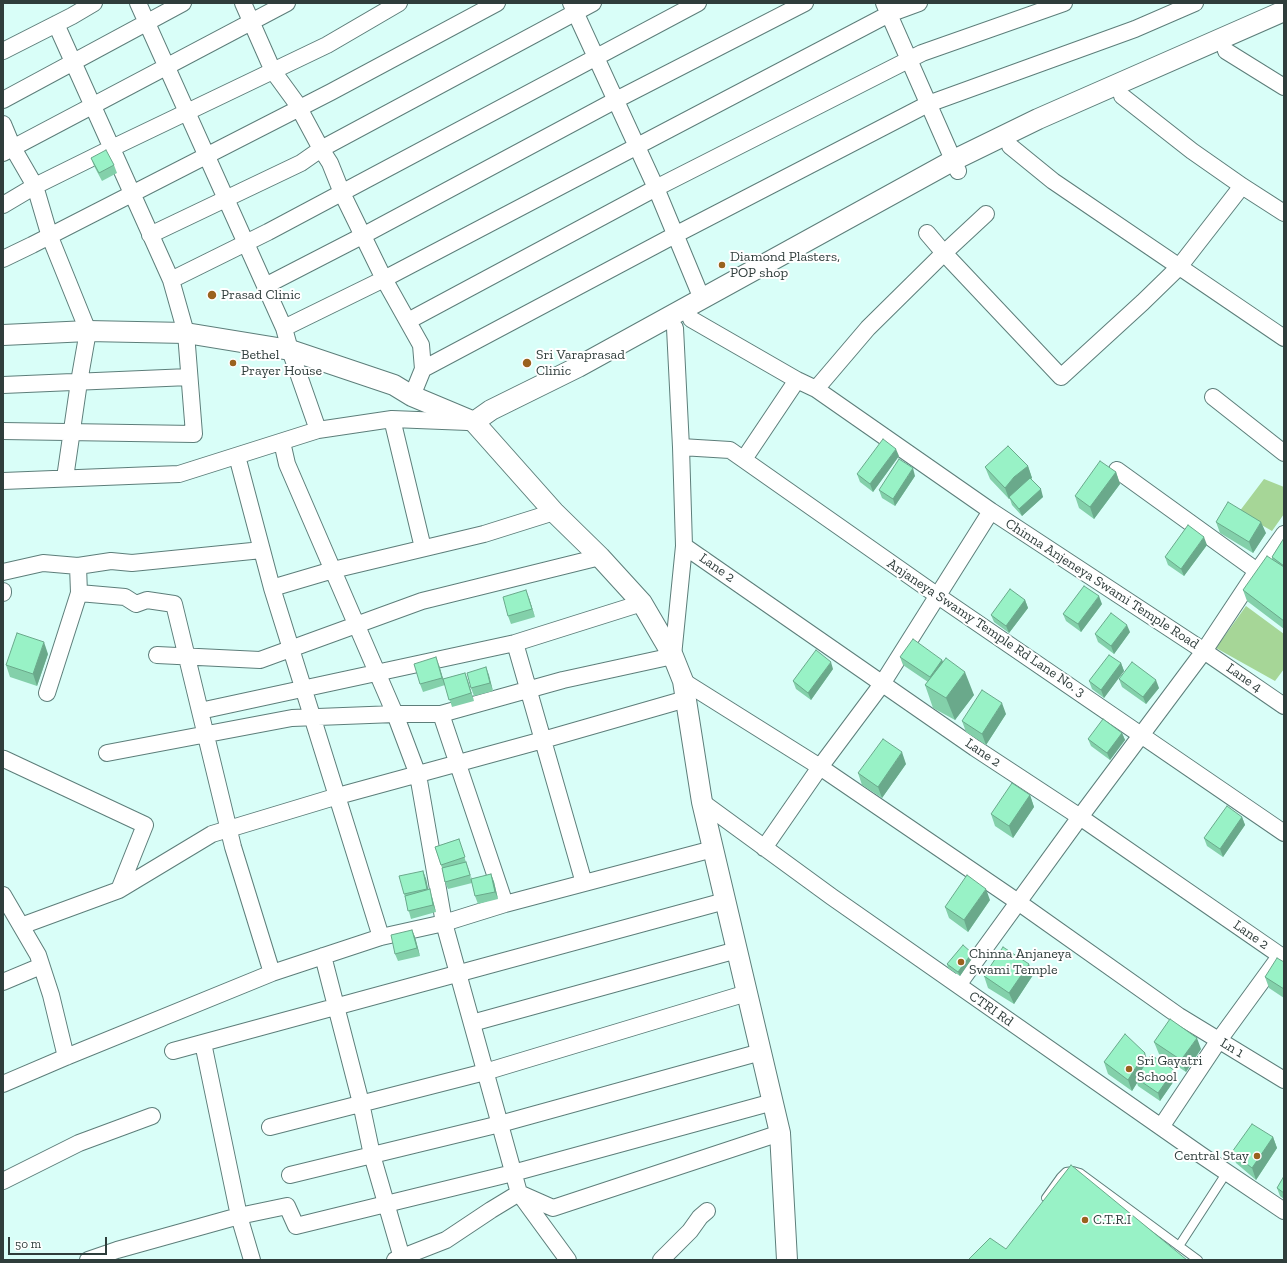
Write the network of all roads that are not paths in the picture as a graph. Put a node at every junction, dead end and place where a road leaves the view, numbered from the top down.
1 (94, 3) edge
2 (138, 3) edge
3 (183, 3) edge
4 (243, 3) edge
5 (287, 3) edge
6 (399, 3) edge
7 (497, 3) edge
8 (593, 3) edge
9 (698, 3) edge
10 (805, 3) edge
11 (919, 3) edge
12 (1064, 3) edge
13 (1195, 3) edge
14 (573, 8) edge
15 (886, 8) edge
16 (1284, 11) edge
17 (252, 22) junction
18 (146, 23) junction
19 (56, 24) junction
20 (1284, 26) edge
21 (3, 51) edge
22 (1226, 51) junction
23 (596, 58) junction
24 (909, 60) junction
25 (74, 62) junction
26 (166, 67) junction
27 (273, 71) junction
28 (1284, 87) edge
29 (1122, 96) junction
30 (3, 100) edge
31 (616, 100) junction
32 (928, 104) junction
33 (93, 106) junction
34 (299, 108) junction
35 (187, 112) junction
36 (3, 124) edge
37 (636, 146) junction
38 (1010, 146) junction
39 (112, 148) junction
40 (321, 149) junction
41 (8, 150) edge
42 (206, 156) junction
43 (956, 166) junction
44 (35, 186) junction
45 (1242, 186) junction
46 (656, 188) junction
47 (342, 193) junction
48 (132, 194) junction
49 (226, 199) junction
50 (3, 204) edge
51 (1284, 213) edge
52 (986, 214) dead end
53 (927, 233) dead end
54 (150, 235) junction
55 (364, 235) junction
56 (675, 235) junction
57 (50, 236) junction
58 (246, 243) junction
59 (944, 253) junction
60 (3, 259) edge
61 (1179, 267) junction
62 (384, 279) junction
63 (171, 280) junction
64 (265, 286) junction
65 (702, 299) junction
66 (408, 321) junction
67 (683, 324) junction
68 (284, 328) junction
69 (88, 332) junction
70 (186, 333) junction
71 (3, 335) edge
72 (1284, 338) edge
73 (290, 350) junction
74 (423, 369) junction
75 (188, 377) junction
76 (797, 380) junction
77 (79, 382) junction
78 (3, 385) edge
79 (816, 389) junction
80 (412, 396) junction
81 (1214, 397) dead end
82 (392, 419) junction
83 (474, 422) junction
84 (318, 430) junction
85 (3, 431) edge
86 (71, 432) junction
87 (282, 442) junction
88 (681, 447) junction
89 (1284, 453) edge
90 (237, 456) junction
91 (744, 459) junction
92 (1117, 470) dead end
93 (65, 478) junction
94 (3, 481) edge
95 (991, 511) junction
96 (554, 512) junction
97 (1284, 534) edge
98 (684, 546) junction
99 (423, 548) junction
100 (262, 550) junction
101 (600, 557) junction
102 (78, 566) junction
103 (333, 570) junction
104 (3, 572) edge
105 (1256, 573) junction
106 (272, 588) junction
107 (79, 593) junction
108 (938, 596) junction
109 (642, 603) junction
110 (357, 625) junction
111 (516, 643) junction
112 (292, 649) junction
113 (1204, 651) junction
114 (157, 655) dead end
115 (673, 656) junction
116 (187, 657) junction
117 (378, 673) junction
118 (882, 684) junction
119 (304, 688) junction
120 (529, 690) junction
121 (685, 690) junction
122 (47, 693) dead end
123 (1284, 706) edge
124 (200, 710) junction
125 (395, 714) junction
126 (441, 714) junction
127 (313, 718) junction
128 (206, 734) junction
129 (1142, 735) junction
130 (543, 740) junction
131 (107, 753) dead end
132 (3, 760) edge
133 (458, 764) junction
134 (820, 767) junction
135 (418, 775) junction
136 (338, 796) junction
137 (702, 802) junction
138 (1080, 817) junction
139 (229, 828) junction
140 (1284, 833) edge
141 (764, 848) junction
142 (713, 849) junction
143 (584, 883) junction
144 (119, 890) junction
145 (3, 895) edge
146 (725, 901) junction
147 (1018, 902) junction
148 (505, 904) junction
149 (444, 923) junction
150 (21, 926) junction
151 (381, 936) junction
152 (737, 950) junction
153 (1283, 955) edge
154 (323, 956) junction
155 (41, 966) junction
156 (272, 973) junction
157 (458, 974) junction
158 (3, 982) edge
159 (958, 985) junction
160 (747, 993) junction
161 (335, 1007) junction
162 (472, 1023) junction
163 (1219, 1040) junction
164 (203, 1043) junction
165 (173, 1051) dead end
166 (761, 1052) junction
167 (66, 1057) junction
168 (485, 1072) junction
169 (1284, 1080) edge
170 (3, 1084) edge
171 (773, 1102) junction
172 (360, 1104) junction
173 (152, 1116) dead end
174 (500, 1124) junction
175 (270, 1127) dead end
176 (1161, 1127) junction
177 (780, 1133) junction
178 (372, 1155) junction
179 (1227, 1172) junction
180 (513, 1173) junction
181 (290, 1175) dead end
182 (3, 1181) edge
183 (519, 1193) junction
184 (386, 1204) junction
185 (1039, 1207) edge
186 (707, 1211) dead end
187 (1284, 1211) edge
188 (239, 1216) junction
189 (1179, 1246) junction
190 (398, 1259) edge
191 (88, 1260) edge
192 (252, 1260) edge
193 (568, 1260) edge
194 (660, 1260) edge
195 (787, 1260) edge
196 (1198, 1260) edge

1 - 19 street
2 - 18 street
3 - 18 street
4 - 17 street
5 - 17 street
6 - 27 street
7 - 34 street
8 - 14 street
9 - 23 street
10 - 31 street
11 - 15 street
12 - 24 street
13 - 32 street
14 - 23 street
14 - 40 street
15 - 24 street
15 - 37 street
16 - 43 street
17 - 26 street
17 - 27 street
18 - 25 street
18 - 26 street
19 - 21 street
19 - 25 street
20 - 22 street
22 - 28 street
22 - 29 street
23 - 31 street
23 - 47 street
24 - 32 street
24 - 46 street
25 - 30 street
25 - 33 street
26 - 33 street
26 - 35 street
27 - 34 street
27 - 35 street
29 - 38 street
29 - 45 street
31 - 37 street
31 - 55 street
32 - 43 street
32 - 56 street
33 - 39 street
33 - 41 street
34 - 40 street
34 - 42 street
35 - 39 street
35 - 42 street
36 - 41 street
37 - 46 street
37 - 62 street
38 - 43 street
38 - 61 street
39 - 44 street
39 - 48 street
40 - 47 street
40 - 49 street
41 - 44 street
42 - 48 street
42 - 49 street
43 - 65 street
43 - 67 street
44 - 50 street
44 - 57 street
45 - 51 street
45 - 61 street
46 - 56 street
46 - 66 street
47 - 55 street
47 - 58 street
48 - 54 street
48 - 57 street
49 - 54 street
49 - 58 street
52 - 59 street
53 - 59 street
54 - 63 street
55 - 62 street
55 - 64 street
56 - 65 street
56 - 74 street
57 - 60 street
57 - 69 street
58 - 63 street
58 - 64 street
59 - 61 street
59 - 79 street
61 - 72 street
62 - 66 street
62 - 68 street
63 - 70 street
64 - 68 street
65 - 83 street
66 - 74 street
67 - 76 street, Chinna Anjeneya Swami Temple Road
67 - 83 street
67 - 88 street
68 - 73 street
69 - 70 street
69 - 71 street
69 - 77 street
70 - 73 street
70 - 75 street
73 - 80 street
73 - 84 street
74 - 80 street
75 - 77 street
75 - 86 street
76 - 79 street, Chinna Anjeneya Swami Temple Road
76 - 91 street
77 - 78 street
77 - 86 street
79 - 95 street, Chinna Anjeneya Swami Temple Road
80 - 83 street
81 - 89 street
82 - 83 street
82 - 84 street
82 - 99 street
83 - 96 street
84 - 87 street
85 - 86 street
86 - 93 street
87 - 90 street
87 - 103 street
88 - 91 street, Anjaneya Swamy Temple Rd Lane No. 3
88 - 98 street
90 - 93 street
90 - 100 street
91 - 108 street, Anjaneya Swamy Temple Rd Lane No. 3
92 - 105 street
93 - 94 street
95 - 108 street
95 - 113 street, Chinna Anjeneya Swami Temple Road
96 - 99 street
96 - 101 street
97 - 105 street
98 - 115 street
98 - 118 street, Lane 2
99 - 103 street
100 - 102 street
100 - 106 street
101 - 109 street
101 - 110 street
102 - 104 street
102 - 107 street
103 - 106 street
103 - 110 street
105 - 113 street
106 - 112 street
107 - 116 street
107 - 122 street
108 - 118 street
108 - 129 street, Anjaneya Swamy Temple Rd Lane No. 3
109 - 111 street
109 - 115 street
110 - 112 street
110 - 117 street
111 - 117 street
111 - 120 street
112 - 116 street
112 - 119 street
113 - 123 street, Lane 4
113 - 129 street, Chinna Anjeneya Swami Temple Road
114 - 116 street
115 - 120 street
115 - 121 street
116 - 124 street
117 - 119 street
117 - 125 street
118 - 134 street
118 - 138 street, Lane 2
119 - 124 street
119 - 127 street
120 - 126 street
120 - 130 street
121 - 130 street
121 - 134 street, Ln 1
121 - 137 street
124 - 128 street
125 - 126 street
125 - 127 street
125 - 135 street
126 - 133 street
127 - 128 street
127 - 136 street
128 - 131 street
128 - 139 street
129 - 138 street, Chinna Anjeneya Swami Temple Road
129 - 140 street, Anjaneya Swamy Temple Rd Lane No. 3
130 - 133 street
130 - 143 street
132 - 144 street
133 - 135 street
133 - 148 street
134 - 141 street
134 - 147 street, Ln 1
135 - 136 street
135 - 149 street
136 - 139 street
136 - 151 street
137 - 141 street, CTRI Rd
137 - 142 street
138 - 147 street, Chinna Anjeneya Swami Temple Road
138 - 153 street, Lane 2
139 - 144 street
139 - 156 street
141 - 159 street, CTRI Rd
142 - 143 street
142 - 146 street
143 - 148 street
144 - 150 street
145 - 150 street
146 - 152 street
146 - 157 street
147 - 159 street, Chinna Anjeneya Swami Temple Road
147 - 163 street, Ln 1
148 - 149 street
149 - 151 street
149 - 157 street
150 - 155 street
151 - 154 street
152 - 160 street
152 - 162 street
153 - 163 street
154 - 156 street
154 - 161 street
155 - 158 street
155 - 167 street
156 - 167 street
157 - 161 street
157 - 162 street
159 - 176 street, CTRI Rd
160 - 166 street
160 - 168 street
161 - 164 street
161 - 172 street
162 - 168 street
163 - 169 street, Ln 1
163 - 176 street
164 - 165 street
164 - 188 street
166 - 171 street
166 - 174 street
167 - 170 street
168 - 172 street
168 - 174 street
171 - 177 street
171 - 180 street
172 - 175 street
172 - 178 street
173 - 182 street
174 - 178 street
174 - 180 street
176 - 179 street, CTRI Rd
177 - 183 street
177 - 195 street
178 - 181 street
178 - 184 street
179 - 187 street, CTRI Rd
179 - 189 lane
180 - 183 street
180 - 184 street
183 - 190 street
183 - 193 street
184 - 188 street
184 - 190 street
185 - 189 lane
186 - 194 street
188 - 191 street
188 - 192 street
189 - 196 lane

